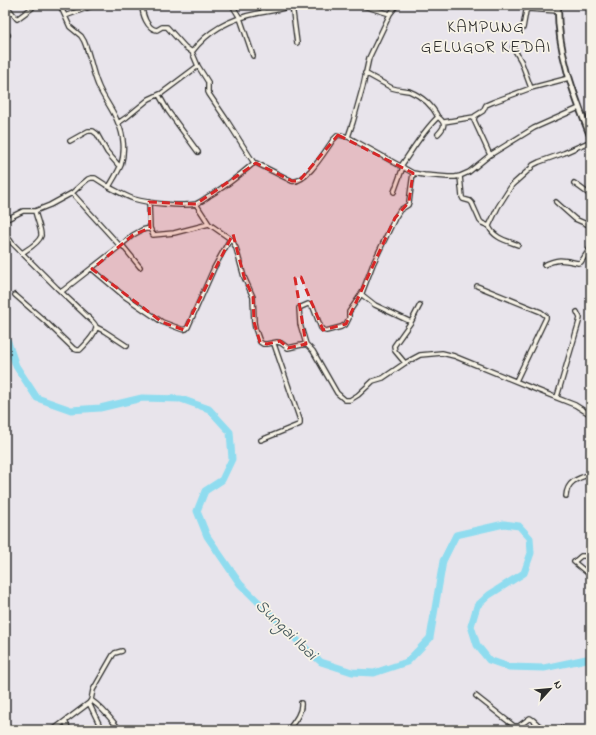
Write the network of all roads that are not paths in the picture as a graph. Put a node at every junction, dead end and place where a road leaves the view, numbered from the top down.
1 (6, 5) edge
2 (60, 5) edge
3 (95, 5) edge
4 (142, 5) edge
5 (232, 5) edge
6 (263, 5) edge
7 (292, 5) edge
8 (360, 5) edge
9 (397, 5) edge
10 (558, 5) edge
11 (32, 8) dead end
12 (558, 11) junction
13 (263, 12) junction
14 (390, 14) junction
15 (65, 16) junction
16 (240, 18) junction
17 (523, 28) dead end
18 (297, 43) dead end
19 (514, 47) dead end
20 (192, 52) junction
21 (254, 56) dead end
22 (198, 66) junction
23 (366, 73) junction
24 (569, 78) junction
25 (531, 88) junction
26 (159, 95) junction
27 (579, 108) junction
28 (438, 117) junction
29 (474, 118) junction
30 (118, 122) junction
31 (444, 122) junction
32 (438, 134) dead end
33 (348, 137) junction
34 (591, 138) edge
35 (70, 141) dead end
36 (591, 141) edge
37 (198, 152) dead end
38 (490, 155) junction
39 (254, 163) junction
40 (402, 166) junction
41 (120, 167) junction
42 (414, 173) junction
43 (460, 176) junction
44 (574, 183) dead end
45 (109, 186) junction
46 (394, 192) dead end
47 (72, 193) junction
48 (591, 194) edge
49 (149, 202) junction
50 (556, 202) dead end
51 (196, 204) junction
52 (35, 211) junction
53 (5, 220) edge
54 (209, 224) junction
55 (489, 226) junction
56 (591, 226) edge
57 (150, 228) junction
58 (5, 233) edge
59 (230, 239) junction
60 (121, 246) junction
61 (518, 246) dead end
62 (591, 247) edge
63 (22, 253) junction
64 (544, 265) dead end
65 (140, 267) dead end
66 (92, 269) junction
67 (477, 286) dead end
68 (61, 292) junction
69 (361, 294) junction
70 (15, 295) dead end
71 (420, 305) dead end
72 (577, 312) dead end
73 (411, 322) junction
74 (96, 327) junction
75 (274, 344) junction
76 (306, 344) junction
77 (127, 346) dead end
78 (405, 363) junction
79 (516, 381) junction
80 (557, 397) junction
81 (591, 415) edge
82 (261, 440) dead end
83 (591, 474) edge
84 (566, 496) dead end
85 (591, 556) edge
86 (591, 576) edge
87 (122, 651) dead end
88 (476, 696) dead end
89 (90, 701) junction
90 (301, 703) dead end
91 (64, 721) junction
92 (53, 730) edge
93 (69, 730) edge
94 (102, 730) edge
95 (120, 730) edge
96 (288, 730) edge
97 (544, 730) edge
98 (558, 730) edge
99 (565, 730) edge

1 - 11 street
2 - 15 street
3 - 15 street
4 - 20 street
5 - 16 street
6 - 13 street
7 - 13 street
7 - 18 street
8 - 14 street
9 - 14 street
10 - 12 main road
12 - 17 street
12 - 24 main road
13 - 16 street
14 - 23 street
15 - 30 street
16 - 20 street
16 - 21 street
19 - 25 street
20 - 22 street
22 - 26 street
22 - 39 street
23 - 28 street
23 - 33 street
24 - 25 street
24 - 27 main road
25 - 29 street
26 - 30 street
26 - 37 street
27 - 34 main road
27 - 38 street
28 - 31 street
28 - 40 street
29 - 31 street
29 - 38 street
30 - 41 street
31 - 32 street
33 - 39 street
33 - 40 street
35 - 41 street
36 - 55 street
38 - 43 street
39 - 51 street
40 - 42 street
40 - 46 street
41 - 45 street
42 - 43 street
42 - 69 street
43 - 55 street
44 - 48 street
45 - 47 street
45 - 49 street
47 - 52 street
47 - 60 street
49 - 51 street
49 - 57 street
50 - 56 street
51 - 54 street
52 - 53 street
52 - 63 street
54 - 57 street
54 - 59 street
55 - 61 street
57 - 60 street
58 - 63 street
59 - 66 street
59 - 75 street
60 - 65 street
60 - 66 street
62 - 64 street
63 - 68 street
66 - 68 street
67 - 79 street
68 - 74 street
69 - 73 street
69 - 76 street
70 - 74 street
71 - 73 street
72 - 80 street
73 - 78 street
74 - 77 street
75 - 76 street
75 - 82 street
76 - 78 street
78 - 79 street
79 - 80 street
80 - 81 street
83 - 84 street
85 - 86 street
87 - 89 street
88 - 97 street
89 - 91 street
89 - 94 street
89 - 95 street
90 - 96 street
91 - 92 street
91 - 93 street
98 - 99 street

